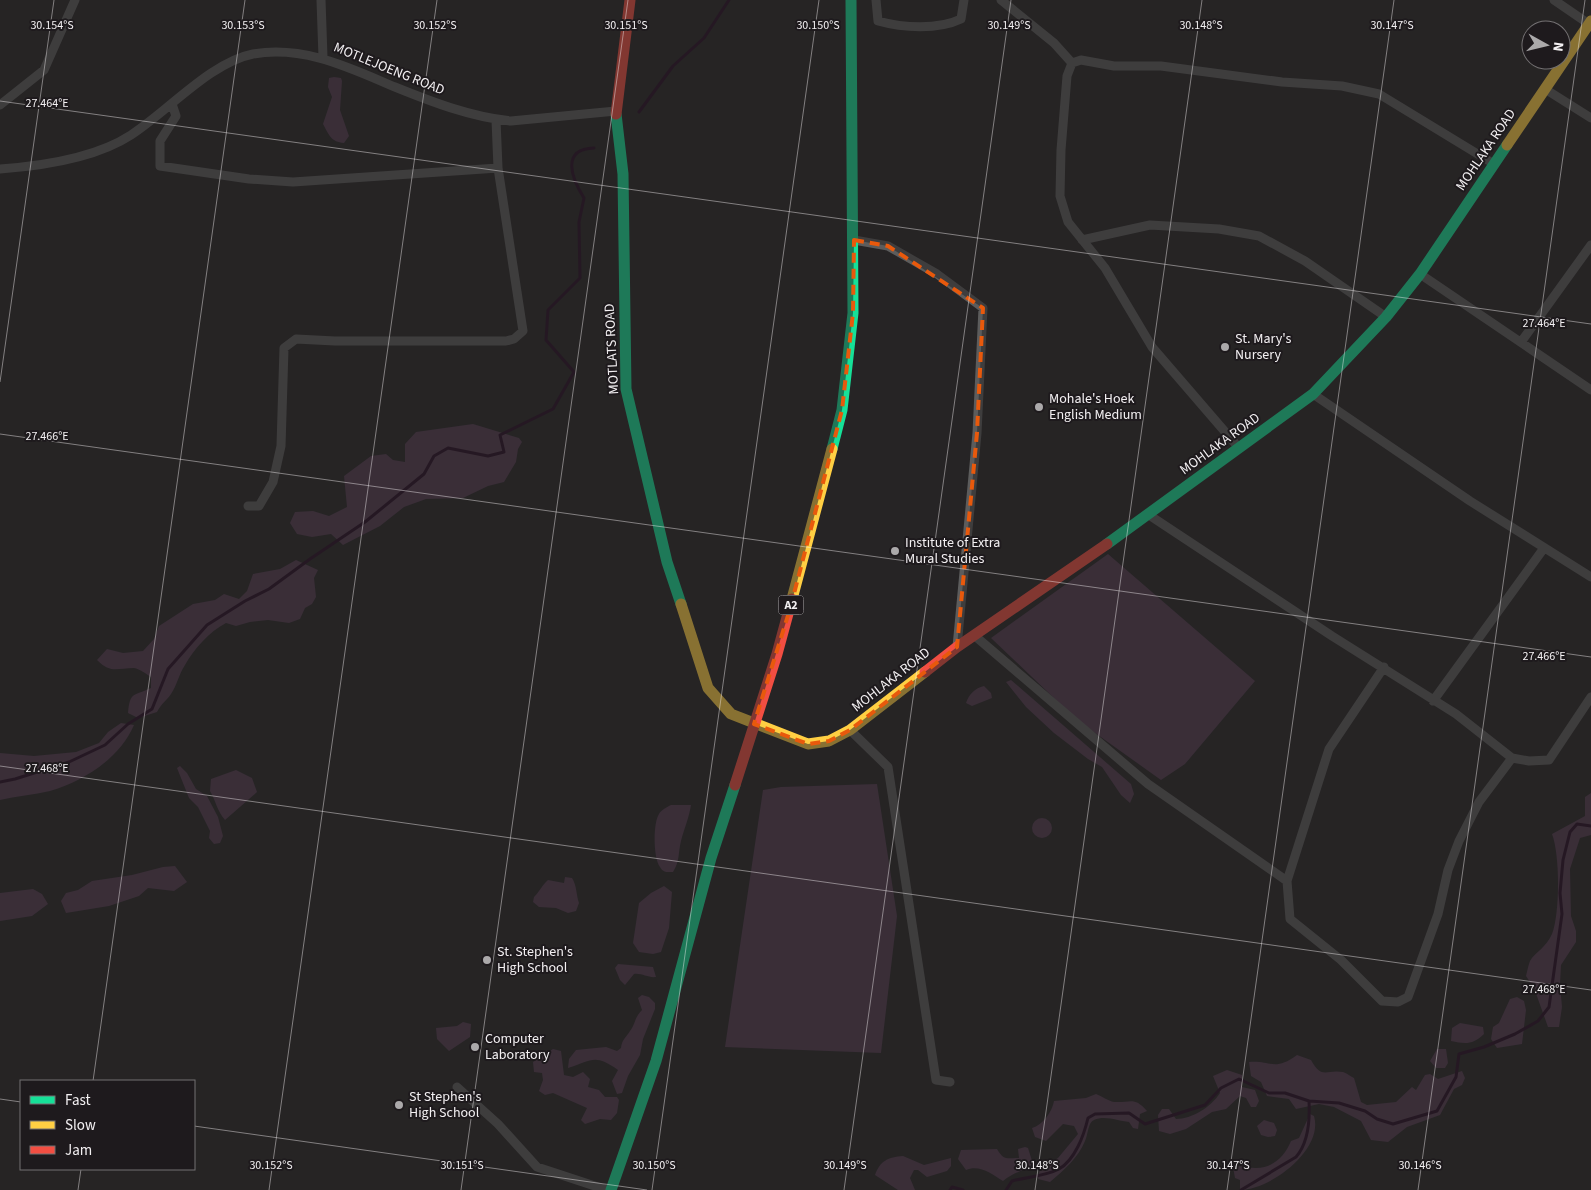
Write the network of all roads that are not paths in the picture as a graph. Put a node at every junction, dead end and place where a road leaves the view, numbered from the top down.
1 (75, 0) edge
2 (320, 0) edge
3 (630, 0) edge
4 (851, 0) edge
5 (876, 0) edge
6 (964, 0) edge
7 (1001, 0) edge
8 (1554, 0) edge
9 (1590, 22) edge
10 (323, 57) junction
11 (1072, 63) junction
12 (1545, 89) junction
13 (172, 104) junction
14 (0, 105) edge
15 (616, 111) junction
16 (1591, 118) edge
17 (496, 120) junction
18 (1494, 164) junction
19 (498, 168) junction
20 (0, 169) edge
21 (854, 240) junction
22 (1082, 240) junction
23 (1591, 245) edge
24 (1420, 274) junction
25 (1386, 317) junction
26 (1521, 342) junction
27 (1591, 390) edge
28 (1313, 394) junction
29 (1239, 448) junction
30 (248, 506) dead end
31 (1149, 515) junction
32 (1544, 548) junction
33 (1591, 578) edge
34 (975, 636) junction
35 (958, 647) junction
36 (1384, 668) junction
37 (1591, 697) edge
38 (1433, 701) junction
39 (754, 724) junction
40 (850, 730) junction
41 (1512, 758) junction
42 (1287, 882) junction
43 (950, 1082) dead end
44 (458, 1086) dead end
45 (607, 1190) edge
46 (611, 1190) edge

1 - 14 street
2 - 10 street
3 - 15 street, MOTLATS ROAD
4 - 21 street, A2
5 - 6 street
7 - 11 street
8 - 9 street
9 - 12 street, MOHLAKA ROAD
10 - 13 street, MOTLEJOENG ROAD
10 - 17 street, MOTLEJOENG ROAD
11 - 18 street
11 - 22 street
12 - 16 street
12 - 18 street, MOHLAKA ROAD
13 - 19 street
13 - 20 street, MOTLEJOENG ROAD
15 - 17 street, MOTLEJOENG ROAD
15 - 39 street, MOTLATS ROAD
17 - 19 street
18 - 24 street, MOHLAKA ROAD
19 - 30 street
21 - 35 street
21 - 39 street, A2
22 - 25 street
22 - 29 street
23 - 26 street
24 - 25 street, MOHLAKA ROAD
24 - 26 street
25 - 28 street, MOHLAKA ROAD
26 - 27 street
28 - 29 street, MOHLAKA ROAD
28 - 32 street
29 - 31 street, MOHLAKA ROAD
31 - 34 street, MOHLAKA ROAD
31 - 36 street
32 - 33 street
32 - 38 street
34 - 35 street, MOHLAKA ROAD
34 - 42 street
35 - 40 street, MOHLAKA ROAD
36 - 38 street
36 - 42 street
37 - 41 street
38 - 41 street
39 - 40 street, MOHLAKA ROAD
39 - 46 street, A2
40 - 43 street
41 - 42 street
44 - 45 street

